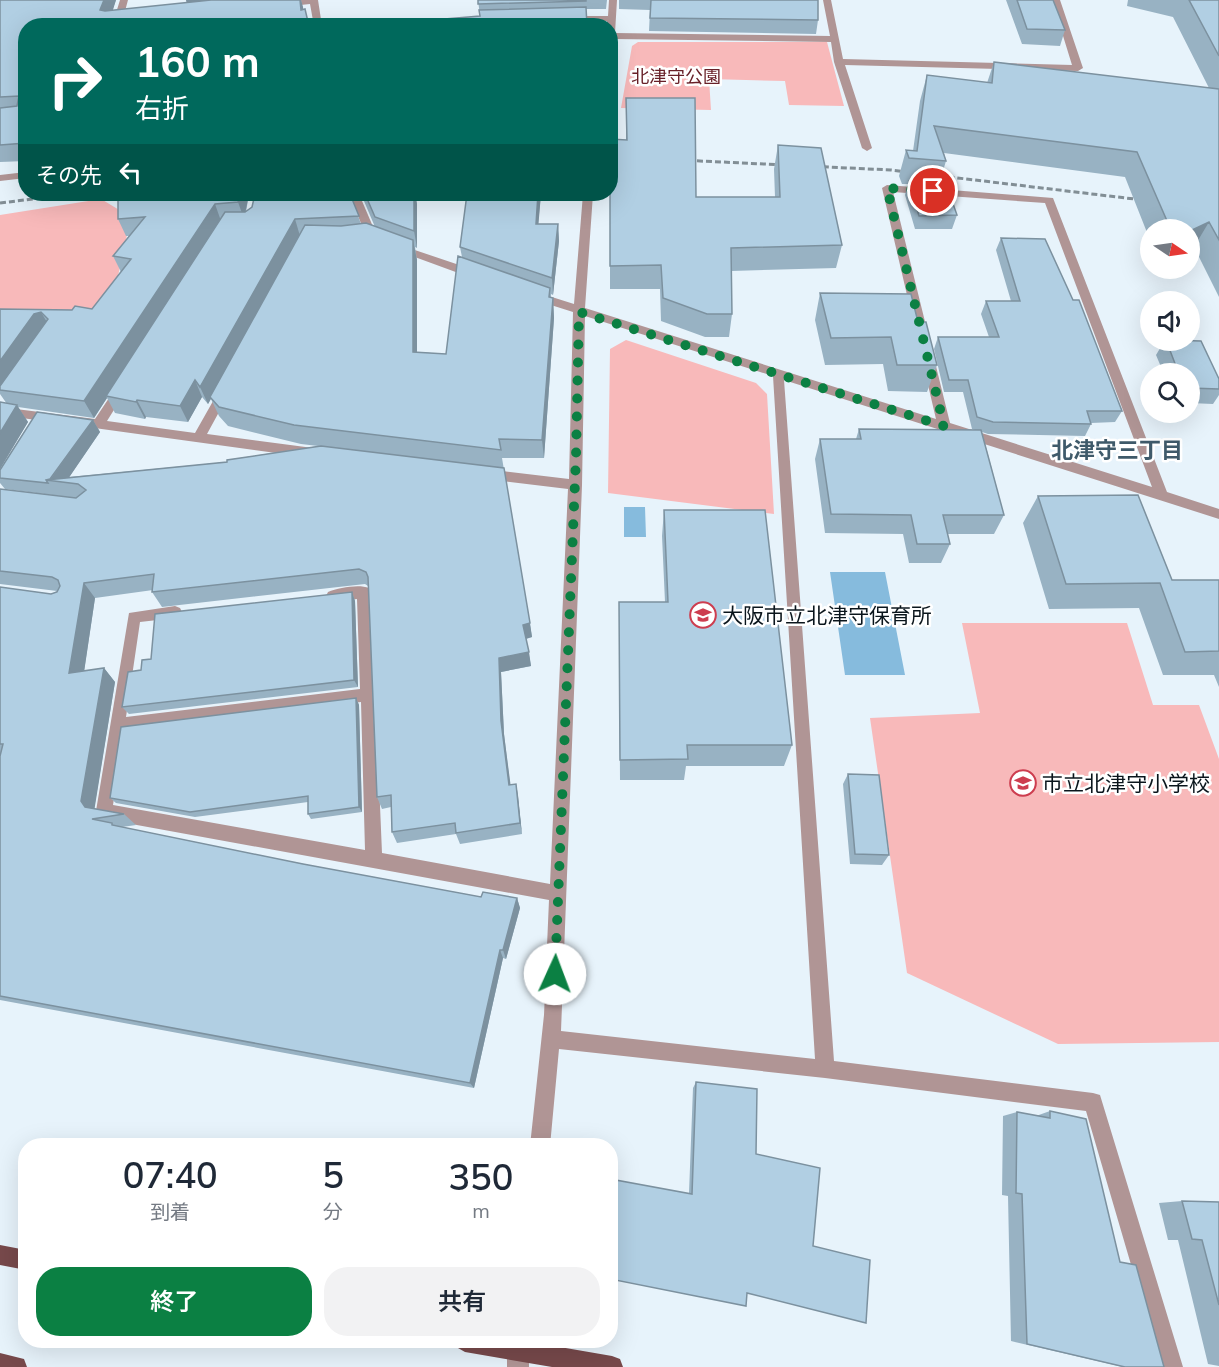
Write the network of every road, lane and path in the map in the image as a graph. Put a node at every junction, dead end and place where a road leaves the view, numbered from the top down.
1 (124, 0) edge
2 (314, 0) edge
3 (613, 0) edge
4 (827, 0) edge
5 (1056, 0) edge
6 (268, 6) edge
7 (119, 18) edge
8 (317, 18) edge
9 (613, 18) edge
10 (618, 36) edge
11 (834, 39) junction
12 (838, 62) junction
13 (867, 148) dead end
14 (18, 176) edge
15 (0, 178) edge
16 (356, 201) edge
17 (587, 201) edge
18 (492, 280) edge
19 (525, 292) edge
20 (579, 312) junction
21 (130, 374) edge
22 (779, 374) junction
23 (232, 376) edge
24 (0, 411) edge
25 (98, 424) junction
26 (944, 426) junction
27 (198, 439) junction
28 (328, 454) edge
29 (469, 472) edge
30 (575, 485) junction
31 (1161, 495) junction
32 (1219, 514) edge
33 (318, 597) edge
34 (191, 610) edge
35 (368, 695) junction
36 (117, 725) junction
37 (374, 860) junction
38 (557, 893) junction
39 (550, 1039) junction
40 (825, 1069) junction
41 (541, 1138) edge
42 (0, 1255) edge
43 (18, 1258) edge
44 (496, 1348) edge
45 (518, 1353) edge
46 (0, 1364) edge
47 (16, 1367) edge
48 (612, 1367) edge
49 (1172, 1367) edge

1 - 7 street
2 - 6 street
2 - 8 street
3 - 9 street
4 - 11 street
5 - 12 street
10 - 11 street
11 - 12 street
12 - 13 street
14 - 15 street
16 - 18 street
17 - 20 street
19 - 20 street
20 - 22 street
20 - 30 street
21 - 25 street
22 - 26 street
22 - 40 street
23 - 27 street
24 - 25 street
25 - 27 street
26 - 31 street
26 - 31 street
27 - 28 street
29 - 30 street
30 - 38 street
31 - 32 street
33 - 35 street
34 - 36 street
35 - 36 street
35 - 37 street
36 - 37 street
37 - 38 street
38 - 39 street
39 - 40 street
39 - 41 street
40 - 49 street
42 - 43 main road
44 - 45 main road
45 - 48 main road
46 - 47 main road

